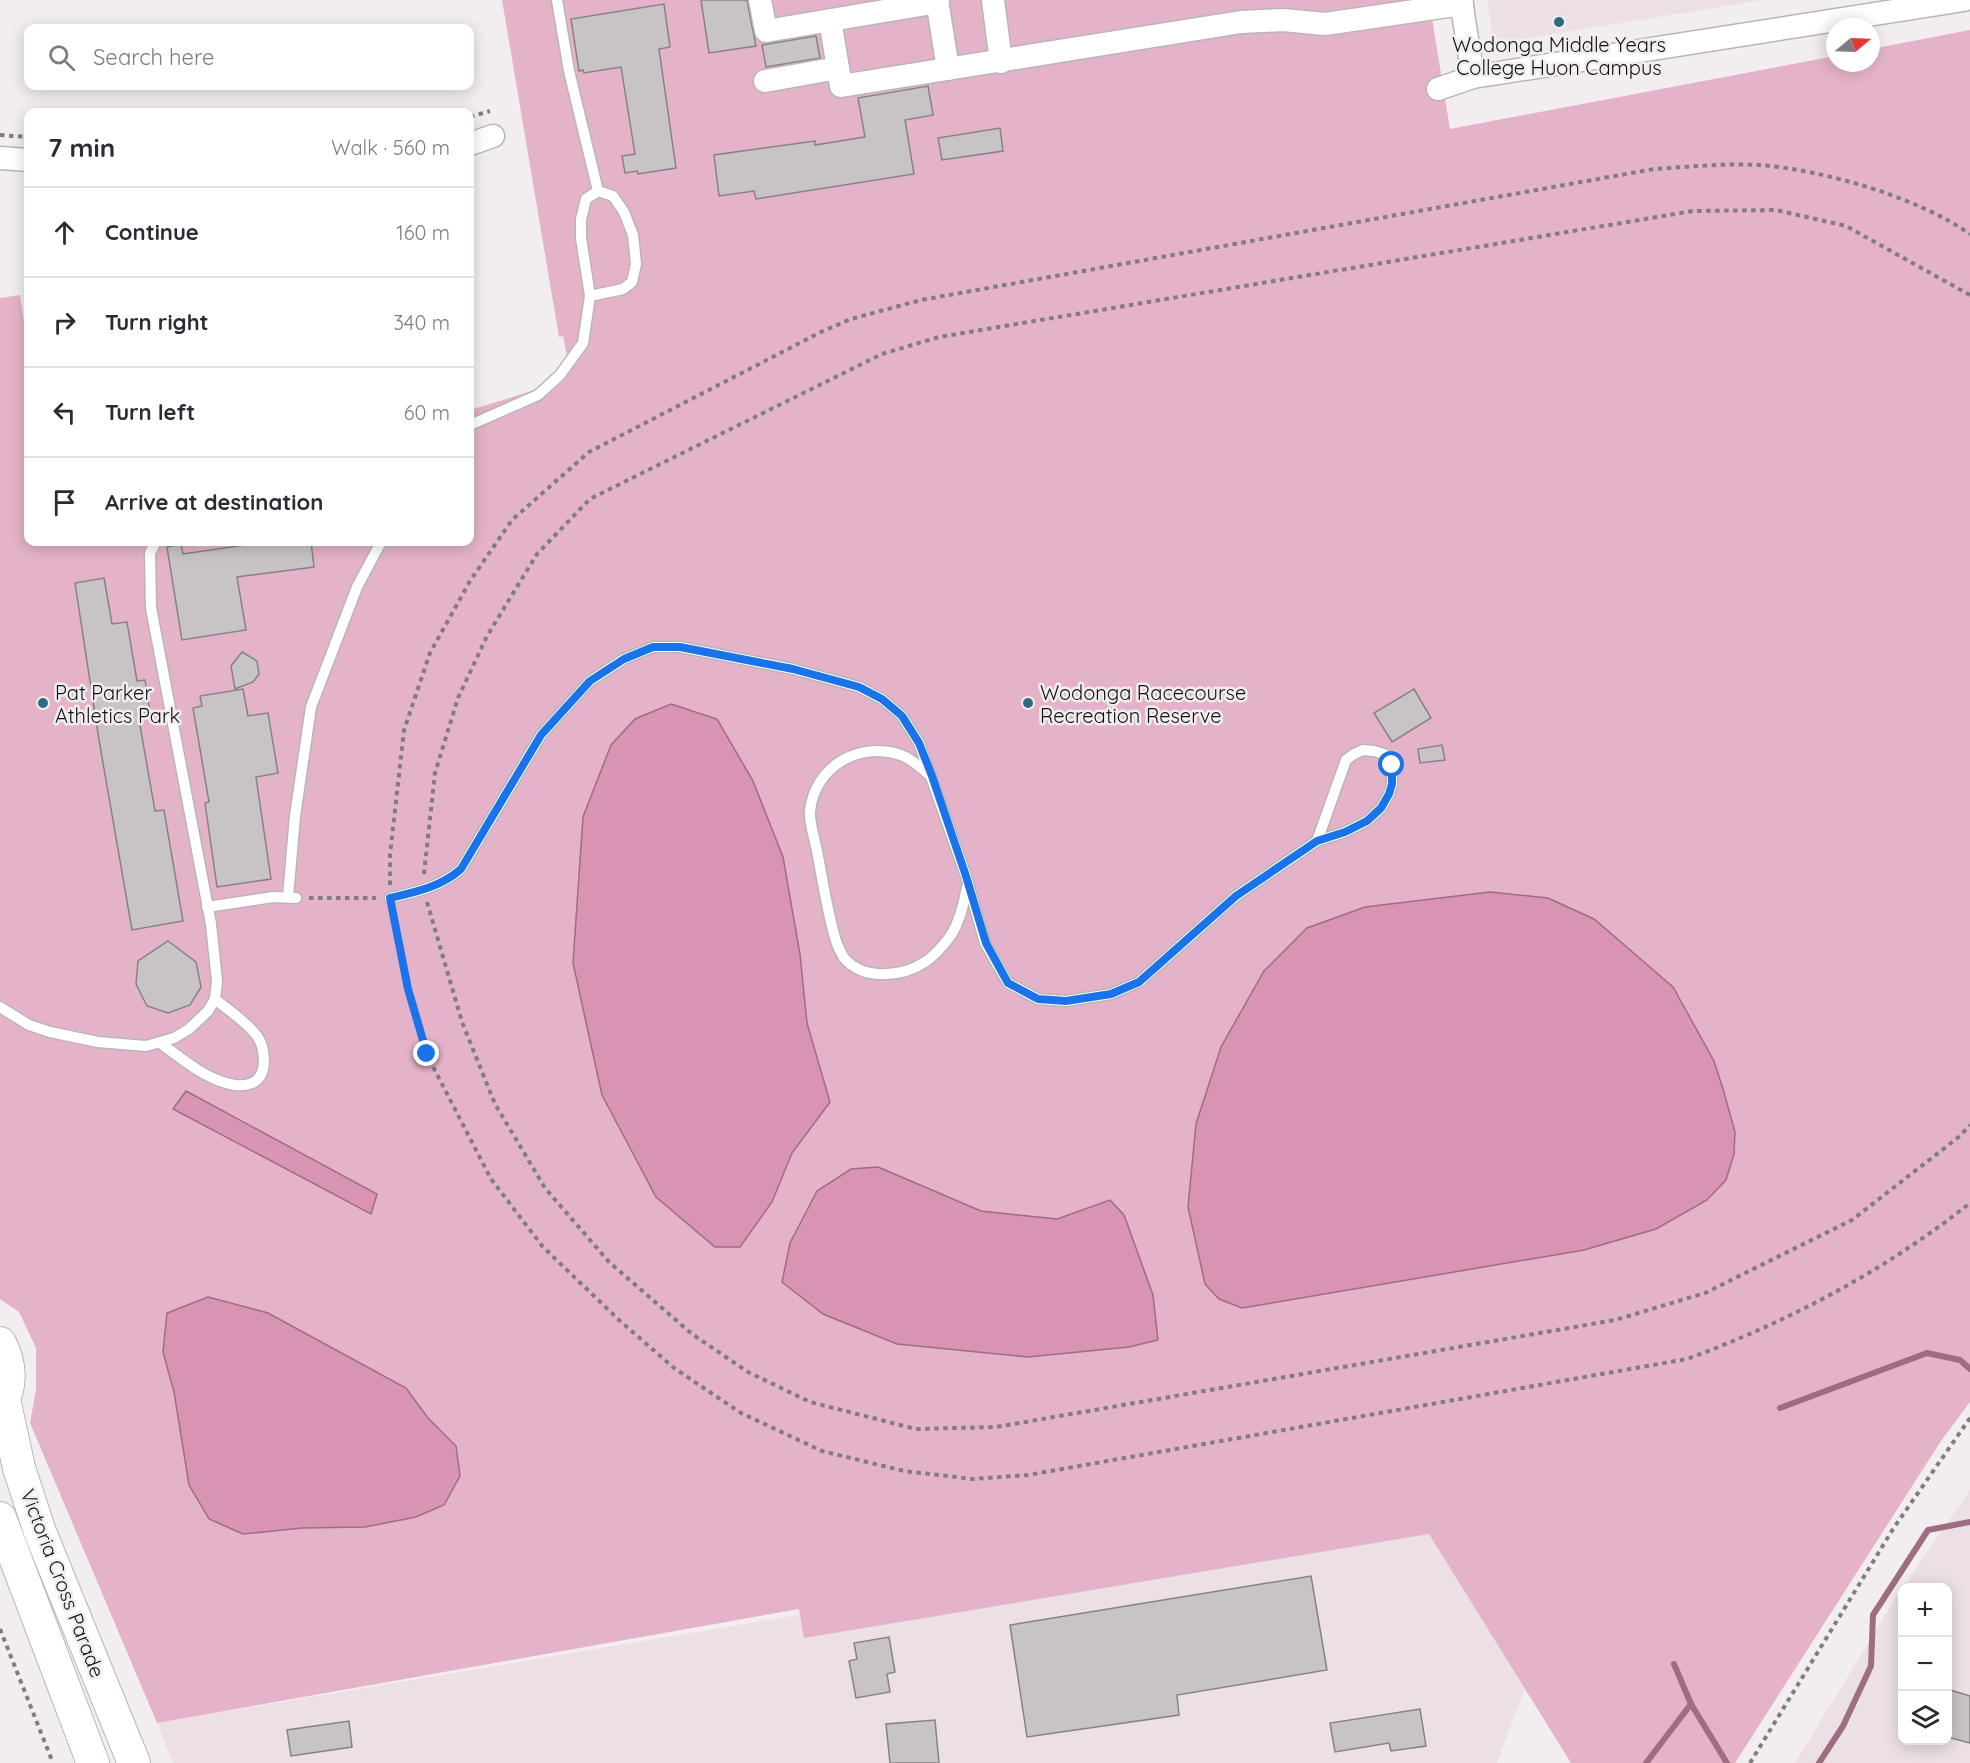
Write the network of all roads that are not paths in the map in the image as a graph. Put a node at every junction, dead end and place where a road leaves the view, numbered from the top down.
1 (557, 0) edge
2 (760, 0) edge
3 (993, 0) edge
4 (1964, 0) edge
5 (938, 1) edge
6 (1462, 2) edge
7 (830, 20) junction
8 (1001, 62) junction
9 (838, 68) junction
10 (948, 69) junction
11 (1473, 77) junction
12 (765, 81) dead end
13 (1438, 89) dead end
14 (493, 136) dead end
15 (474, 143) edge
16 (0, 158) edge
17 (24, 160) edge
18 (598, 192) junction
19 (590, 296) junction
20 (474, 423) edge
21 (154, 546) edge
22 (379, 546) edge
23 (932, 776) junction
24 (1317, 841) junction
25 (968, 884) junction
26 (390, 898) road end
27 (207, 907) junction
28 (215, 999) junction
29 (0, 1007) edge
30 (160, 1043) junction
31 (0, 1343) edge
32 (2, 1402) edge
33 (0, 1518) edge
34 (93, 1763) edge
35 (134, 1763) edge

1 - 18 lane
2 - 7 street
3 - 8 street
4 - 11 street
5 - 7 street
5 - 10 street
6 - 8 street
6 - 11 street
7 - 9 street
8 - 10 street
9 - 10 street
9 - 12 street
11 - 13 street
14 - 15 street
16 - 17 street
18 - 19 lane
18 - 19 lane
19 - 20 lane
21 - 27 lane
22 - 27 lane
23 - 25 lane
23 - 25 lane
23 - 26 lane
24 - 24 lane
24 - 25 lane
27 - 28 lane
28 - 30 lane
28 - 30 lane
29 - 30 lane
31 - 32 main road
32 - 35 main road, Victoria Cross Parade
33 - 34 main road, Victoria Cross Parade

